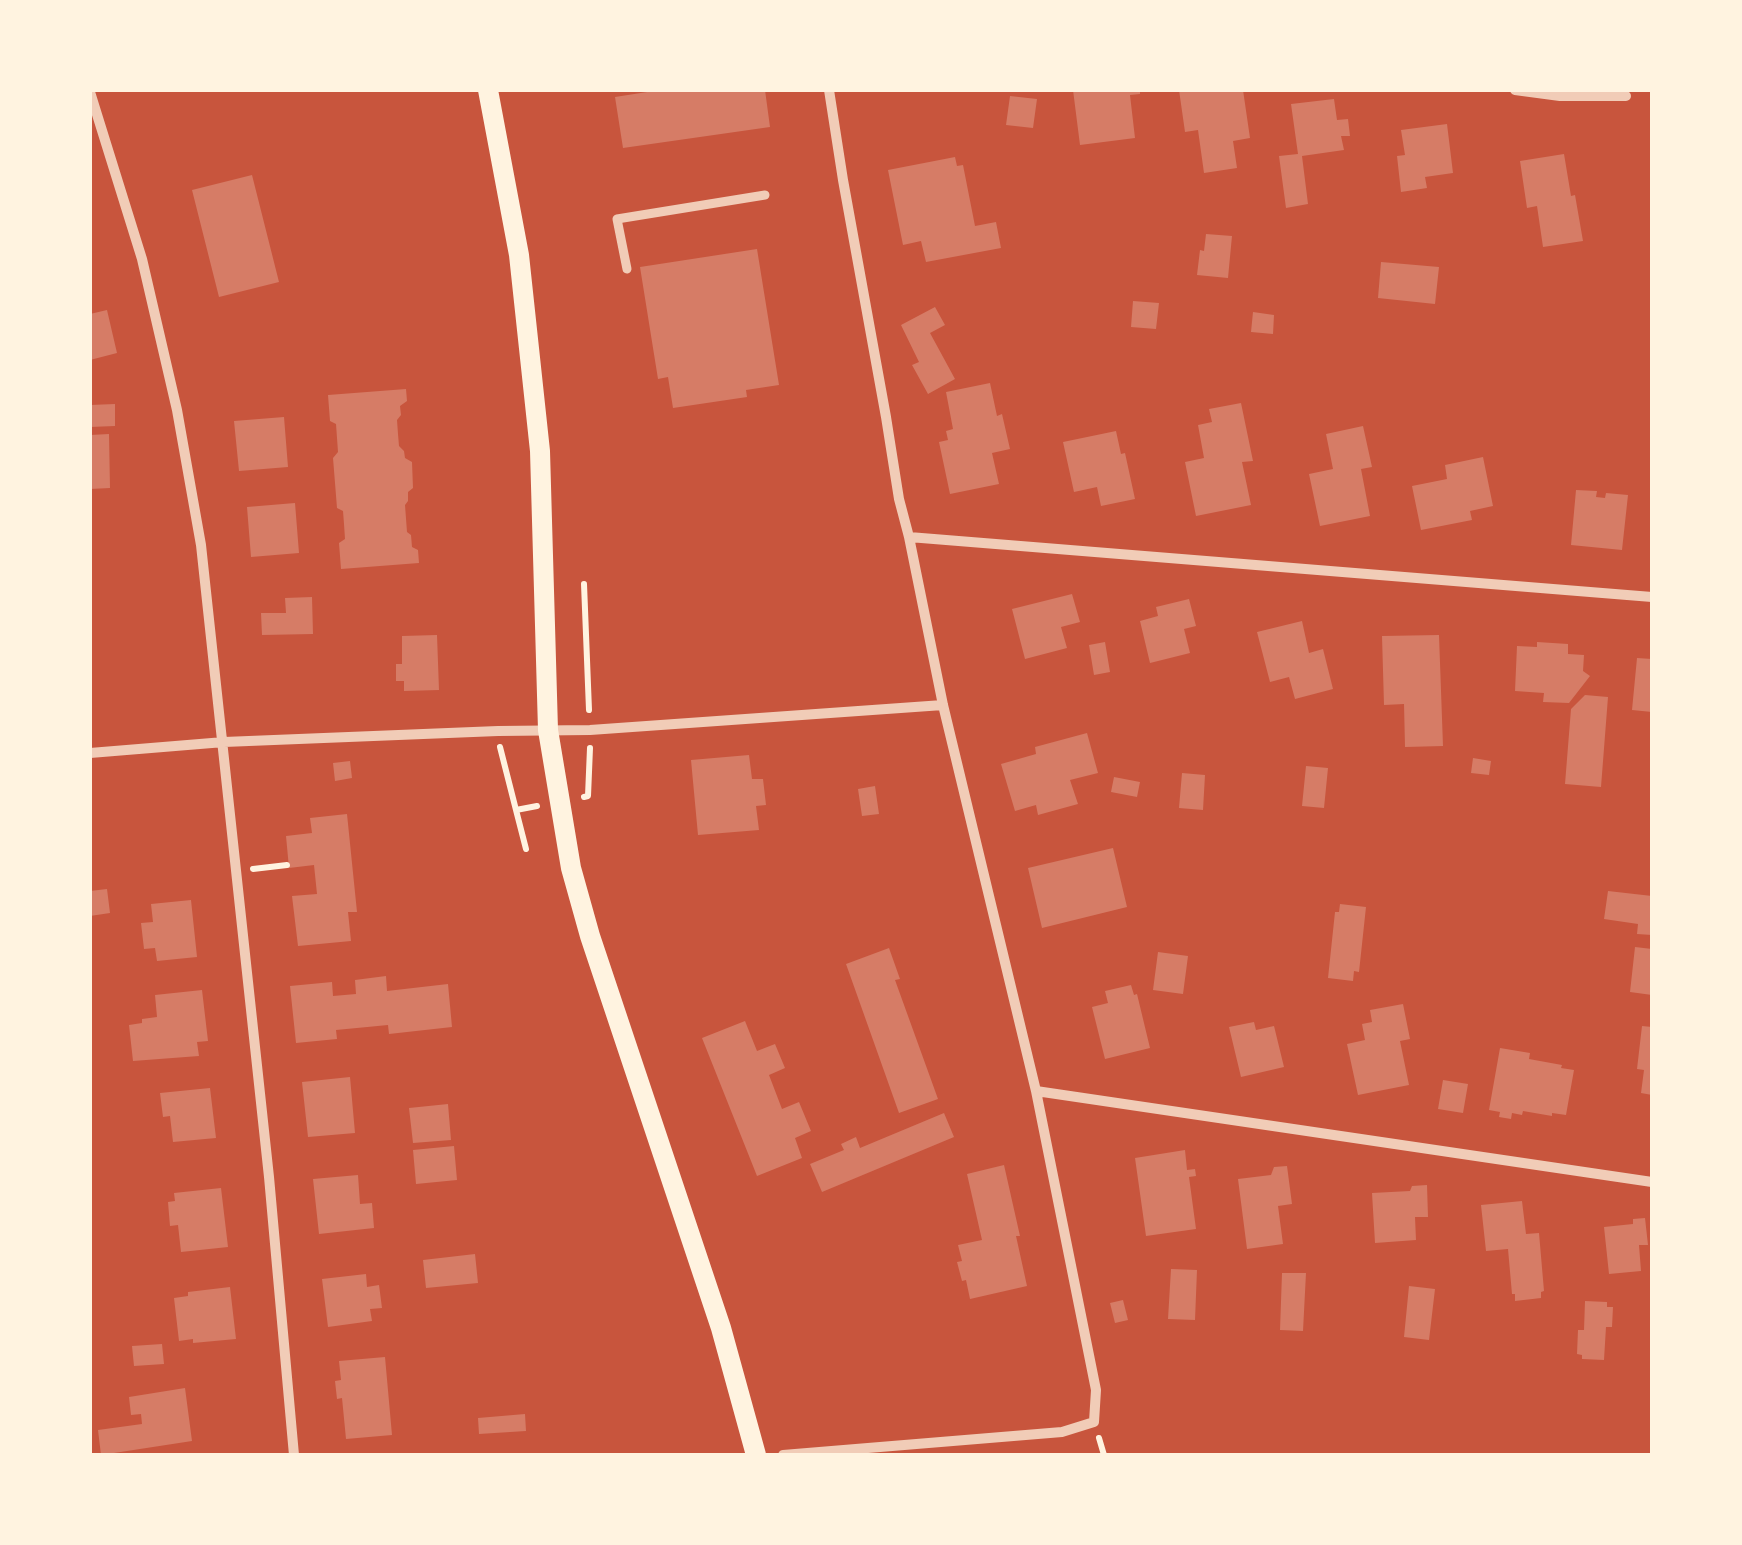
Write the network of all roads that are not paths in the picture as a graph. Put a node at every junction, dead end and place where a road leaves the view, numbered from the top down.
1 (488, 90) edge
2 (829, 90) edge
3 (1515, 90) edge
4 (90, 92) edge
5 (1626, 96) dead end
6 (765, 195) dead end
7 (627, 269) dead end
8 (909, 536) junction
9 (1652, 597) edge
10 (943, 705) junction
11 (548, 730) junction
12 (224, 742) junction
13 (90, 753) edge
14 (1036, 1091) junction
15 (1652, 1182) edge
16 (294, 1455) edge
17 (756, 1455) edge
18 (783, 1455) edge

1 - 11 main road
2 - 8 street
3 - 5 street
4 - 12 street
6 - 7 street
8 - 9 street
8 - 10 street
10 - 11 street
10 - 14 street
11 - 12 street
11 - 17 main road
12 - 13 street
12 - 16 street
14 - 15 street
14 - 18 street

